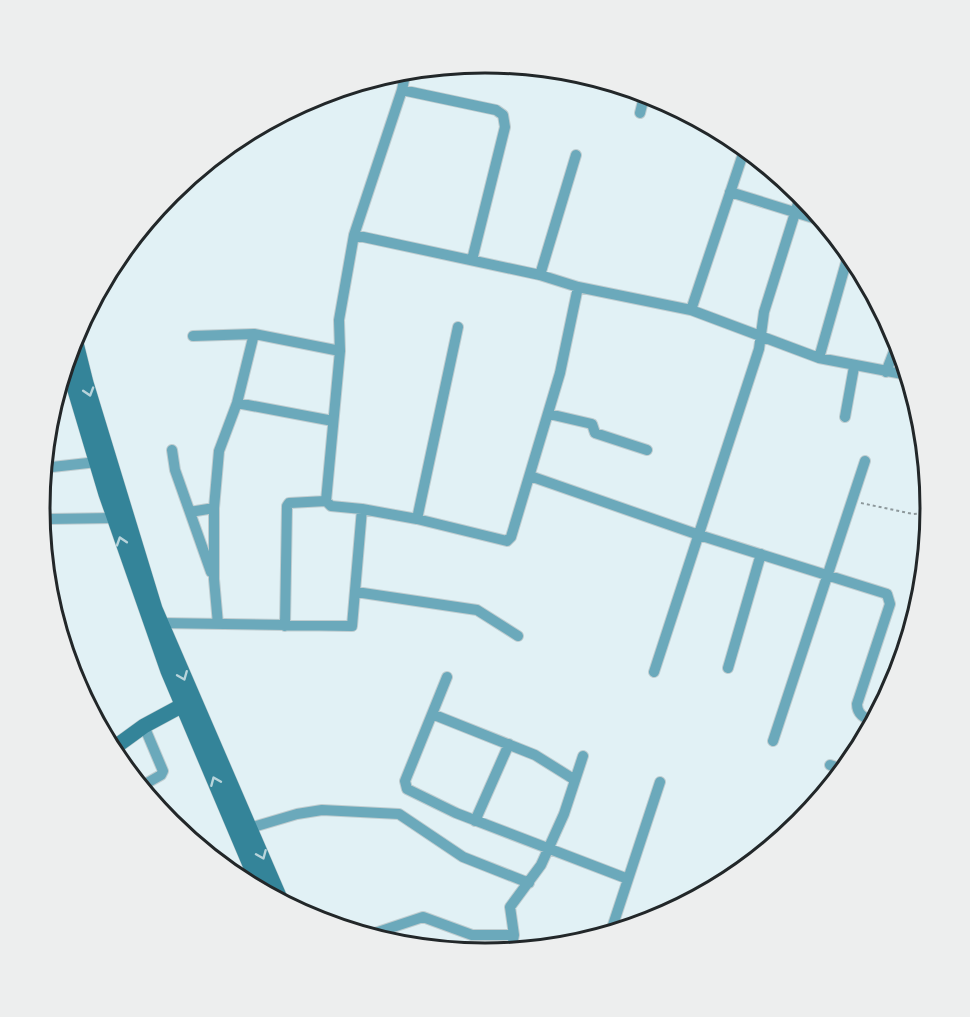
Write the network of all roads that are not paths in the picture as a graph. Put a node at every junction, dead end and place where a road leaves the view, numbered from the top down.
1 (404, 80) edge
2 (402, 90) junction
3 (643, 103) edge
4 (640, 113) dead end
5 (576, 155) dead end
6 (742, 157) edge
7 (730, 192) junction
8 (798, 206) edge
9 (796, 211) junction
10 (806, 214) edge
11 (354, 235) junction
12 (472, 260) junction
13 (845, 265) edge
14 (540, 275) junction
15 (578, 287) junction
16 (691, 310) junction
17 (458, 327) dead end
18 (254, 334) junction
19 (761, 335) junction
20 (193, 336) dead end
21 (340, 351) junction
22 (79, 353) edge
23 (892, 356) edge
24 (819, 358) junction
25 (854, 367) junction
26 (886, 372) junction
27 (899, 374) edge
28 (68, 385) edge
29 (237, 403) junction
30 (549, 414) junction
31 (845, 417) dead end
32 (333, 421) junction
33 (172, 450) dead end
34 (647, 450) dead end
35 (865, 461) dead end
36 (97, 462) junction
37 (51, 467) edge
38 (530, 476) junction
39 (326, 501) junction
40 (214, 508) junction
41 (362, 509) junction
42 (190, 512) junction
43 (114, 518) junction
44 (50, 519) edge
45 (417, 519) junction
46 (699, 535) junction
47 (761, 554) junction
48 (829, 576) junction
49 (214, 579) junction
50 (356, 592) junction
51 (161, 623) junction
52 (218, 624) junction
53 (285, 626) junction
54 (518, 636) dead end
55 (728, 668) dead end
56 (654, 672) dead end
57 (447, 676) dead end
58 (183, 705) junction
59 (432, 714) junction
60 (866, 718) edge
61 (144, 726) junction
62 (773, 741) dead end
63 (119, 744) edge
64 (509, 744) junction
65 (583, 756) dead end
66 (830, 765) dead end
67 (836, 767) edge
68 (575, 780) junction
69 (660, 782) dead end
70 (147, 783) edge
71 (475, 821) junction
72 (250, 828) junction
73 (548, 850) junction
74 (256, 879) edge
75 (628, 879) junction
76 (529, 883) junction
77 (277, 891) edge
78 (615, 924) edge
79 (381, 931) edge
80 (514, 935) junction
81 (513, 943) edge

1 - 2 street
2 - 11 street
2 - 12 street
3 - 4 street
5 - 14 street
6 - 7 street
7 - 9 street
7 - 16 street
8 - 9 street
9 - 10 street
9 - 19 street
11 - 12 street
11 - 21 street
12 - 14 street
13 - 24 street
14 - 15 street
15 - 16 street
15 - 30 street
16 - 19 street
17 - 45 street
18 - 20 street
18 - 21 street
18 - 29 street
19 - 24 street
19 - 46 street
21 - 32 street
22 -> 51 street
23 - 26 street
24 - 25 street
25 - 26 street
25 - 31 street
26 - 27 street
28 - 36 street
29 - 32 street
29 - 40 street
30 - 34 street
30 - 38 street
32 - 39 street
33 - 42 street
35 - 48 street
36 - 37 street
36 - 43 street
38 - 45 street
38 - 46 street
39 - 41 street
39 - 53 street
40 - 42 street
40 - 49 street
41 - 45 street
41 - 50 street
42 - 49 street
43 - 44 street
58 -> 43 street
46 - 47 street
46 - 56 street
47 - 48 street
47 - 55 street
48 - 60 street
48 - 62 street
49 - 52 street
50 - 53 street
50 - 54 street
51 - 52 street
51 -> 72 street
52 - 53 street
57 - 59 street
58 - 61 street
74 -> 58 street
59 - 64 street
59 - 71 street
61 - 63 street
61 - 70 street
64 - 68 street
64 - 71 street
65 - 68 street
66 - 67 street
68 - 73 street
69 - 75 street
71 - 73 street
72 - 76 street
72 -> 77 street
73 - 75 street
73 - 76 street
75 - 78 street
76 - 80 street
79 - 80 street
80 - 81 street

